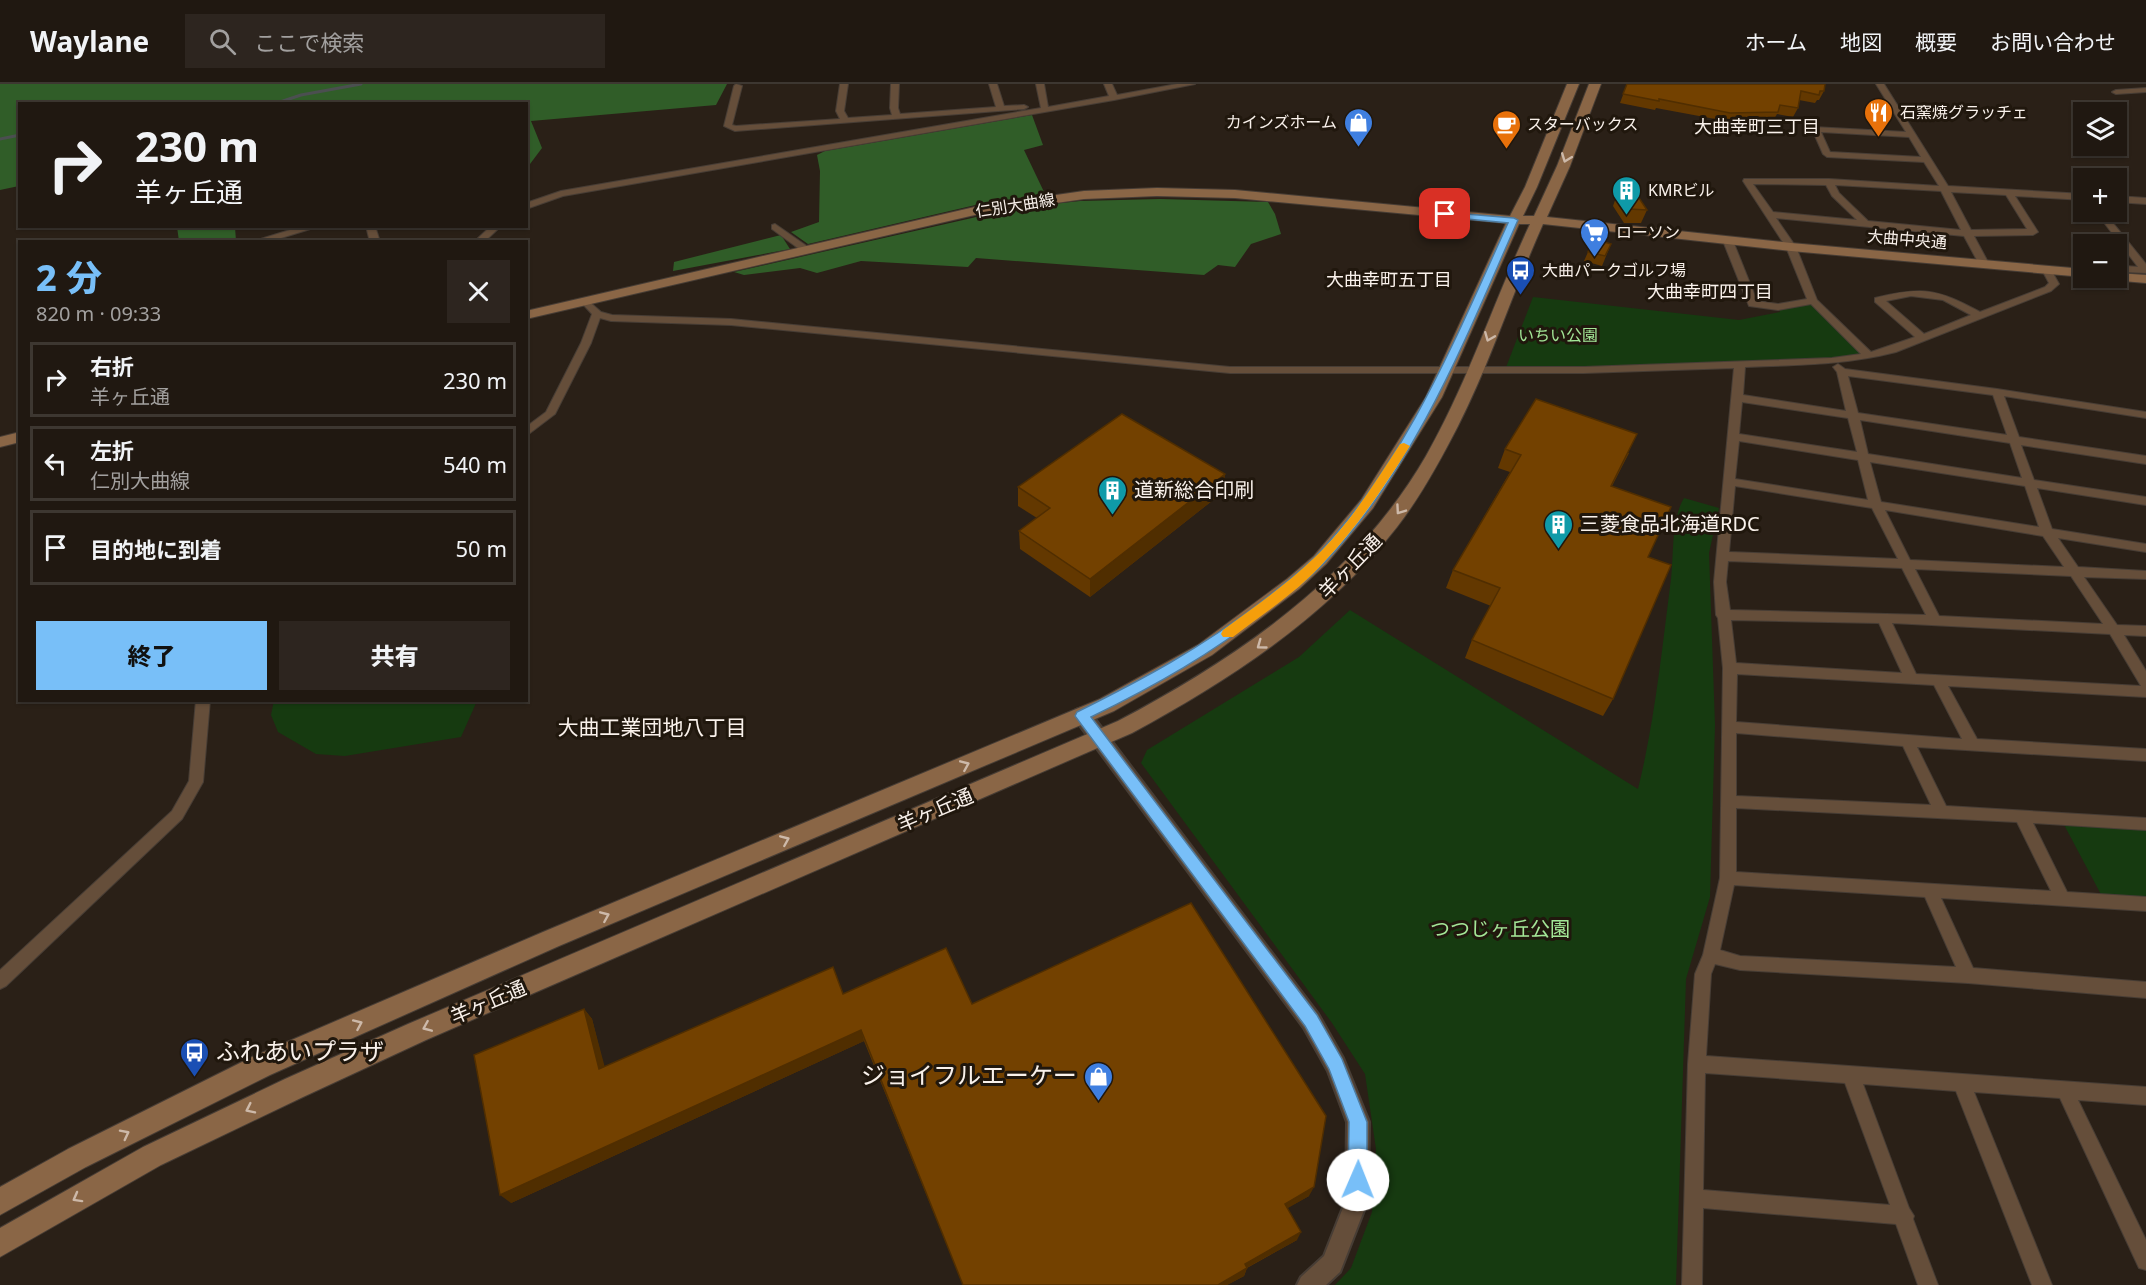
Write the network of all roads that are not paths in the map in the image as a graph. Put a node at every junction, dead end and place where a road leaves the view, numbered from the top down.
1 (844, 84) edge
2 (895, 84) edge
3 (993, 84) edge
4 (1040, 84) edge
5 (1108, 84) edge
6 (1191, 84) edge
7 (1573, 84) edge
8 (1595, 84) edge
9 (1880, 84) edge
10 (1173, 85) edge
11 (738, 86) dead end
12 (2146, 90) edge
13 (2116, 92) dead end
14 (1114, 98) junction
15 (853, 104) dead end
16 (842, 105) junction
17 (1044, 106) junction
18 (1066, 106) junction
19 (1000, 107) junction
20 (897, 116) junction
21 (845, 120) junction
22 (1912, 135) junction
23 (1928, 160) junction
24 (1829, 182) junction
25 (1945, 189) junction
26 (2009, 193) junction
27 (2073, 196) edge
28 (2127, 200) edge
29 (2146, 201) edge
30 (528, 205) edge
31 (1770, 214) junction
32 (1514, 220) junction
33 (1536, 222) junction
34 (2108, 222) edge
35 (1865, 223) junction
36 (775, 227) dead end
37 (308, 228) edge
38 (495, 228) edge
39 (1968, 233) junction
40 (263, 240) edge
41 (480, 240) edge
42 (1728, 241) junction
43 (1791, 247) junction
44 (805, 249) junction
45 (1984, 264) junction
46 (2127, 269) edge
47 (2047, 270) junction
48 (2146, 270) edge
49 (2073, 272) edge
50 (2127, 278) edge
51 (2146, 279) edge
52 (585, 301) junction
53 (1813, 301) junction
54 (597, 314) junction
55 (528, 315) edge
56 (1980, 315) junction
57 (1922, 338) junction
58 (1869, 356) junction
59 (1832, 361) junction
60 (1740, 364) junction
61 (1447, 369) junction
62 (1476, 370) junction
63 (1842, 372) junction
64 (1998, 392) junction
65 (1738, 398) junction
66 (2146, 415) edge
67 (1853, 416) junction
68 (528, 432) edge
69 (1735, 437) junction
70 (18, 438) edge
71 (2015, 440) junction
72 (0, 442) edge
73 (1863, 457) junction
74 (2146, 460) edge
75 (1731, 482) junction
76 (2030, 483) junction
77 (2146, 501) edge
78 (1875, 503) junction
79 (2047, 532) junction
80 (2146, 548) edge
81 (1722, 556) junction
82 (1905, 565) junction
83 (2075, 572) junction
84 (2146, 575) edge
85 (1722, 615) junction
86 (1883, 618) junction
87 (1936, 622) junction
88 (2114, 630) junction
89 (2146, 631) edge
90 (1730, 668) junction
91 (1911, 678) junction
92 (1938, 680) junction
93 (2146, 683) edge
94 (2146, 692) edge
95 (203, 702) edge
96 (1082, 716) junction
97 (1731, 726) junction
98 (1100, 738) junction
99 (1907, 741) junction
100 (1972, 744) junction
101 (2146, 755) edge
102 (1728, 802) junction
103 (1942, 812) junction
104 (2022, 817) junction
105 (2146, 825) edge
106 (1728, 878) junction
107 (1930, 892) junction
108 (2062, 898) junction
109 (2146, 904) edge
110 (1711, 955) junction
111 (1968, 975) junction
112 (0, 981) edge
113 (2146, 990) edge
114 (1697, 1064) junction
115 (1851, 1076) junction
116 (1962, 1084) junction
117 (2066, 1091) junction
118 (2146, 1096) edge
119 (1695, 1198) junction
120 (0, 1202) edge
121 (1905, 1216) junction
122 (0, 1243) edge
123 (2146, 1261) edge
124 (1309, 1285) edge
125 (1692, 1285) edge
126 (1928, 1285) edge
127 (2042, 1285) edge

1 - 16 street
2 - 20 street
3 - 19 street
4 - 17 street
5 - 14 street
6 - 10 street
7 - 32 main road, 羊ヶ丘通
8 -> 33 main road, 羊ヶ丘通
9 - 22 street
10 - 14 street
11 - 21 street
12 - 13 street
14 - 18 street
15 - 16 street
16 - 21 street
17 - 18 street
17 - 19 street
18 - 30 street
19 - 20 street
20 - 21 street
22 - 23 street
22 - 23 street
23 - 25 street
24 - 25 street
24 - 31 street
24 - 35 street
25 - 26 street
25 - 39 street
26 - 27 street
26 - 39 street
28 - 29 street
31 - 35 street
31 - 43 street
32 - 33 main road, 大曲中央通
32 - 44 main road, 仁別大曲線
32 - 61 main road, 羊ヶ丘通
33 - 42 main road, 大曲中央通
33 -> 62 main road, 羊ヶ丘通
34 - 48 street
35 - 39 street
36 - 44 street
37 - 40 street
38 - 41 street
39 - 45 street
42 - 43 main road, 大曲中央通
42 - 53 street
43 - 45 main road, 大曲中央通
43 - 53 street
44 - 52 main road, 仁別大曲線
45 - 47 main road, 大曲中央通
46 - 48 street
47 - 49 main road, 大曲中央通
47 - 56 street
50 - 51 main road
52 - 54 street
52 - 55 main road, 仁別大曲線
53 - 58 street
54 - 61 street
54 - 68 street
56 - 57 street
56 - 57 street
57 - 58 street
58 - 59 street
59 - 60 street
59 - 63 street
60 - 62 street
60 - 65 street
61 - 62 street
61 - 96 main road, 羊ヶ丘通
62 -> 98 main road, 羊ヶ丘通
63 - 64 street
63 - 67 street
64 - 66 street
64 - 71 street
65 - 67 street
65 - 69 street
67 - 71 street
67 - 73 street
69 - 73 street
69 - 75 street
70 - 72 main road
71 - 74 street
71 - 76 street
73 - 76 street
73 - 78 street
75 - 78 street
75 - 81 street
76 - 77 street
76 - 79 street
78 - 79 street
78 - 82 street
79 - 80 street
79 - 83 street
81 - 82 street
81 - 85 street
82 - 83 street
82 - 87 street
83 - 84 street
83 - 88 street
85 - 86 street
85 - 90 street
86 - 87 street
86 - 91 street
87 - 88 street
88 - 89 street
88 - 93 street
90 - 91 street
90 - 97 street
91 - 92 street
92 - 94 street
92 - 100 street
95 - 112 street
96 - 98 street
120 -> 96 main road, 羊ヶ丘通
97 - 99 street
97 - 102 street
98 -> 122 main road, 羊ヶ丘通
98 - 124 street
99 - 100 street
99 - 103 street
100 - 101 street
102 - 103 street
102 - 106 street
103 - 104 street
104 - 105 street
104 - 108 street
106 - 107 street
106 - 110 street
107 - 108 street
107 - 111 street
108 - 109 street
110 - 111 street
110 - 114 street
111 - 113 street
114 - 115 street
114 - 119 street
115 - 116 street
115 - 121 street
116 - 117 street
116 - 127 street
117 - 118 street
117 - 123 street
119 - 121 street
119 - 125 street
121 - 126 street

